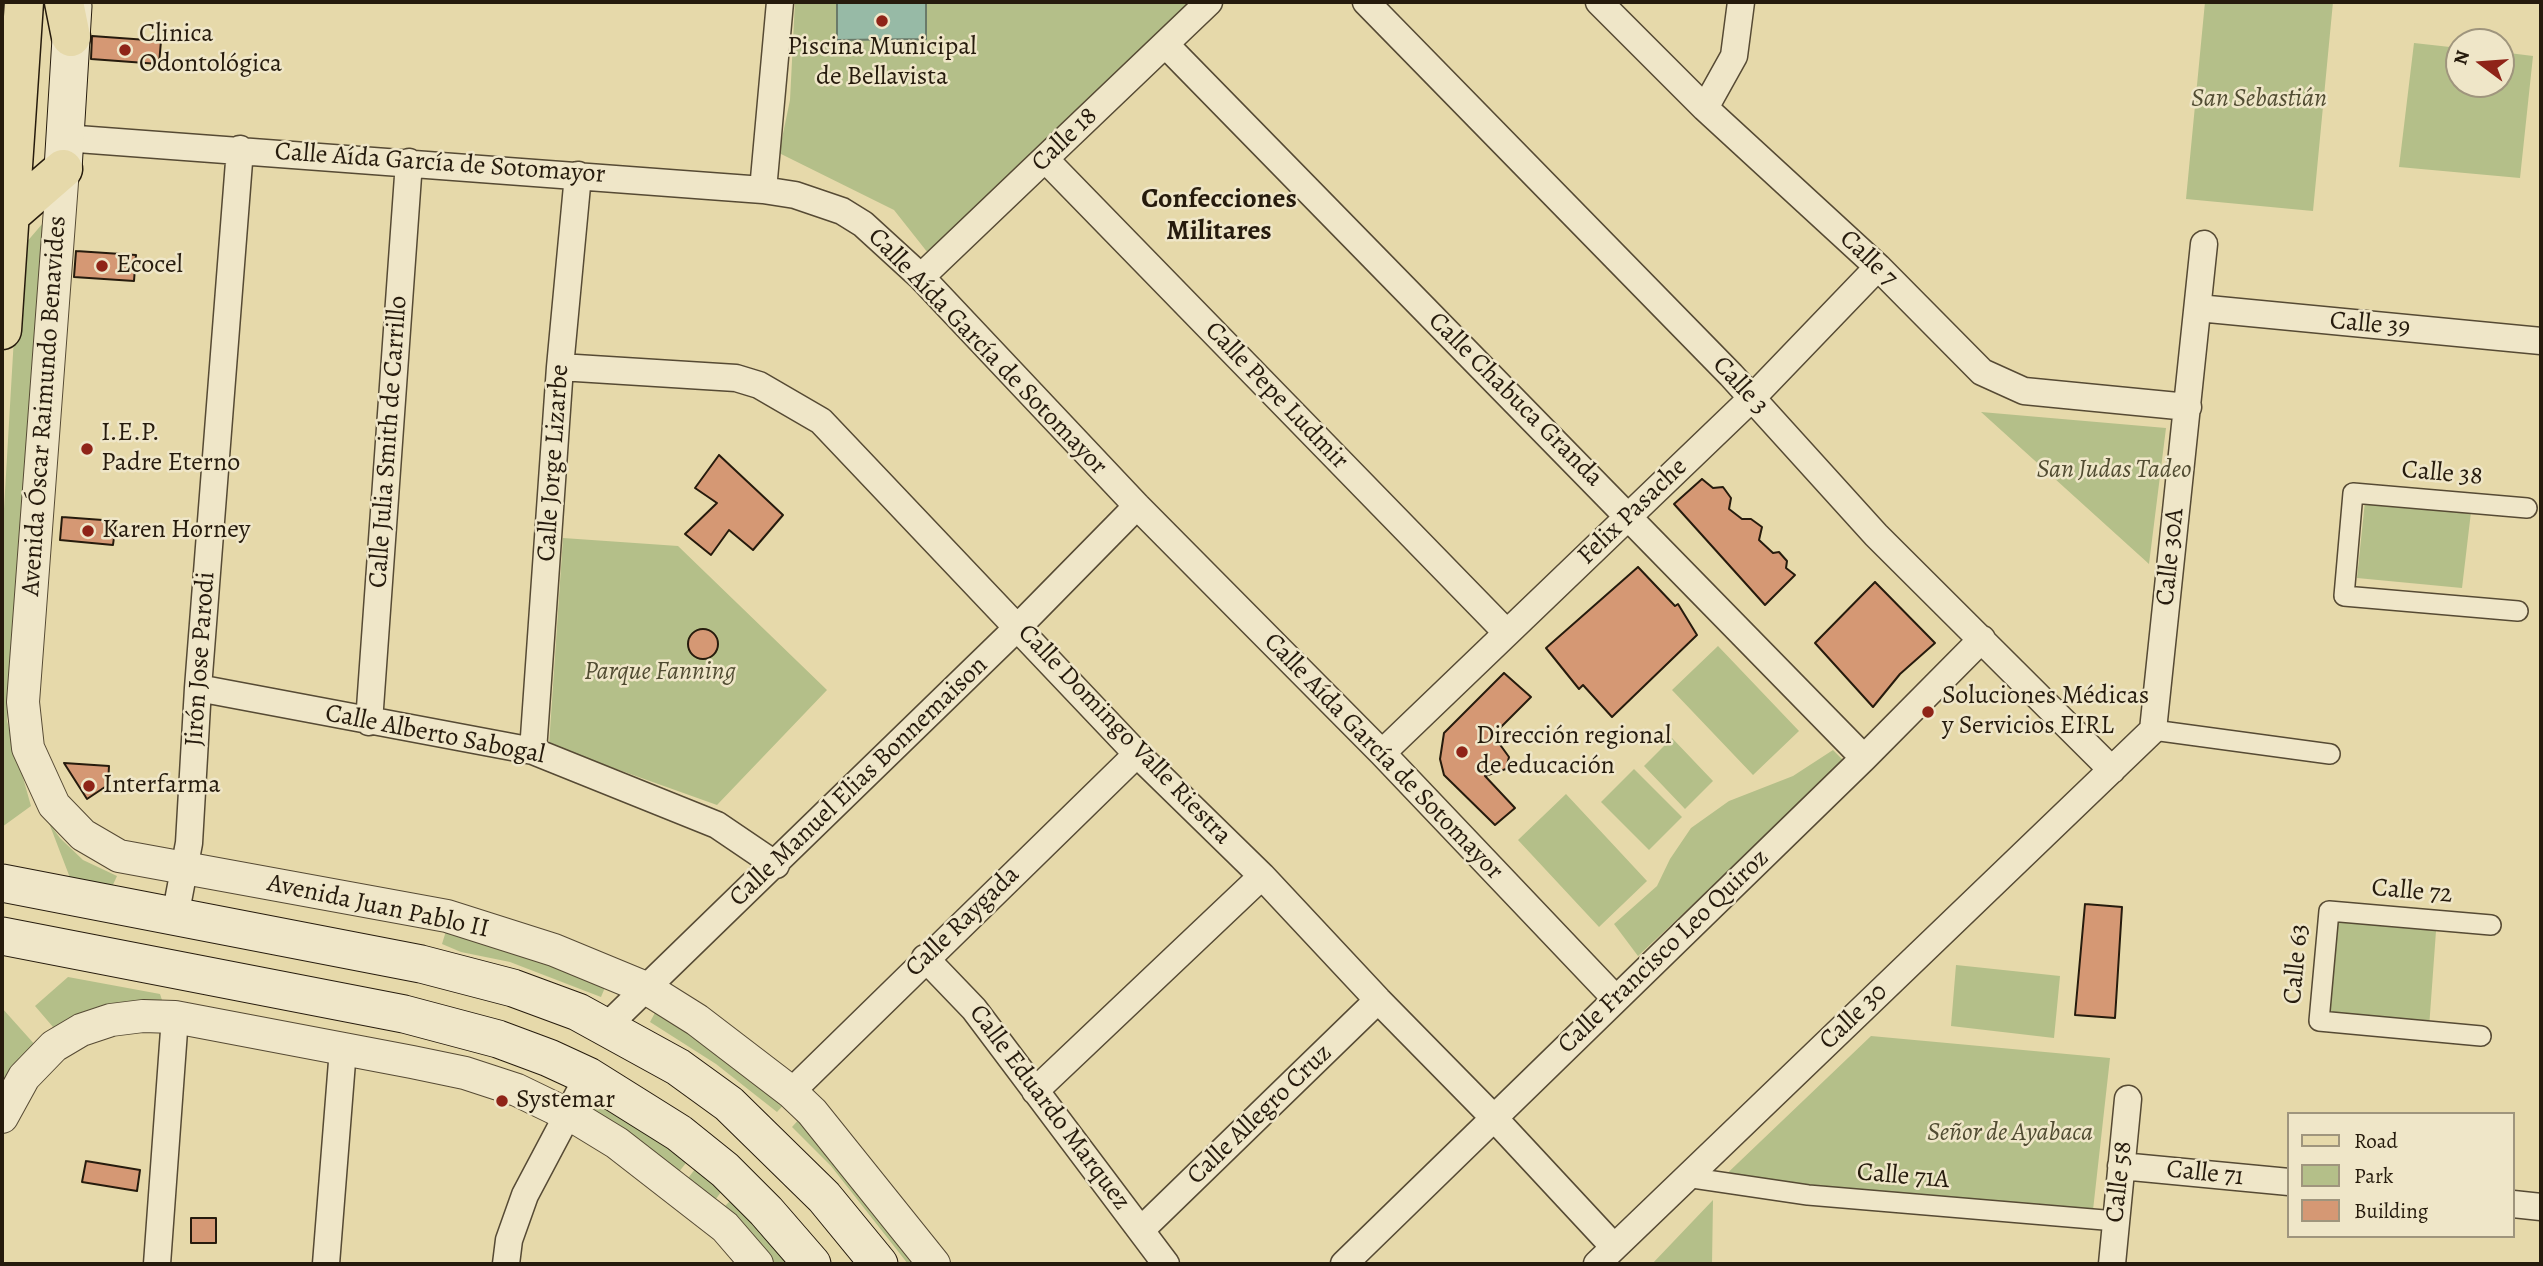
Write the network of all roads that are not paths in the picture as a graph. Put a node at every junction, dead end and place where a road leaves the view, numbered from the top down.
1 (24, 2) edge
2 (780, 2) edge
3 (1209, 2) edge
4 (1366, 2) edge
5 (1599, 2) edge
6 (1741, 2) edge
7 (69, 13) edge
8 (1165, 44) junction
9 (1705, 108) junction
10 (240, 149) junction
11 (64, 153) junction
12 (1045, 159) junction
13 (409, 162) junction
14 (578, 175) junction
15 (763, 190) junction
16 (6, 219) edge
17 (2204, 244) dead end
18 (3, 267) edge
19 (1878, 267) junction
20 (921, 277) junction
21 (2198, 308) junction
22 (2, 330) edge
23 (2541, 341) edge
24 (560, 367) junction
25 (1752, 398) junction
26 (2188, 407) junction
27 (1137, 506) junction
28 (2527, 508) dead end
29 (1629, 516) junction
30 (2518, 611) dead end
31 (1018, 627) junction
32 (1507, 632) junction
33 (1982, 639) junction
34 (198, 688) junction
35 (369, 722) junction
36 (2153, 730) junction
37 (533, 751) junction
38 (1382, 753) junction
39 (1137, 754) junction
40 (2330, 754) dead end
41 (1864, 758) junction
42 (2112, 771) junction
43 (54, 805) joint
44 (776, 864) junction
45 (186, 869) junction
46 (1262, 876) junction
47 (2, 883) edge
48 (2329, 911) joint
49 (176, 918) junction
50 (2491, 925) dead end
51 (2, 936) edge
52 (283, 938) junction
53 (925, 958) junction
54 (276, 988) junction
55 (646, 988) junction
56 (1615, 998) junction
57 (1378, 1000) junction
58 (175, 1017) junction
59 (607, 1026) junction
60 (2481, 1035) dead end
61 (343, 1049) junction
62 (588, 1076) junction
63 (1035, 1091) junction
64 (791, 1092) junction
65 (2128, 1099) dead end
66 (568, 1114) junction
67 (2, 1116) edge
68 (1494, 1118) junction
69 (2121, 1166) junction
70 (1686, 1177) junction
71 (2288, 1182) edge
72 (2515, 1204) edge
73 (2541, 1207) edge
74 (2116, 1221) junction
75 (1141, 1230) junction
76 (1605, 1256) edge
77 (157, 1264) edge
78 (326, 1264) edge
79 (506, 1264) edge
80 (757, 1264) edge
81 (812, 1264) edge
82 (879, 1264) edge
83 (934, 1264) edge
84 (1166, 1264) edge
85 (1344, 1264) edge
86 (2112, 1264) edge

1 - 16 main road, Avenida Óscar Raimundo Benavides
2 - 15 street
3 - 8 street, Calle 18
4 - 25 street, Calle 3
5 - 9 street, Calle 7
6 - 9 street
7 - 11 main road, Avenida Óscar Raimundo Benavides
8 - 12 street, Calle 18
8 - 29 street, Calle Chabuca Granda
9 - 19 street, Calle 7
10 - 11 street, Calle Aída García de Sotomayor
10 - 13 street, Calle Aída García de Sotomayor
10 - 34 street, Jirón Jose Parodi
11 - 16 main road
11 - 43 street, Avenida Óscar Raimundo Benavides
12 - 20 street, Calle 18
12 - 32 street, Calle Pepe Ludmir
13 - 14 street, Calle Aída García de Sotomayor
13 - 35 street, Calle Julia Smith de Carrillo
14 - 15 street, Calle Aída García de Sotomayor
14 - 24 street, Calle Jorge Lizarbe
15 - 20 street, Calle Aída García de Sotomayor
16 - 18 main road, Avenida Óscar Raimundo Benavides
17 - 21 street, Calle 30A
18 - 22 main road, Avenida Óscar Raimundo Benavides
19 - 25 street, Felix Pasache
19 - 26 street, Calle 7
20 - 27 street, Calle Aída García de Sotomayor
21 - 23 street, Calle 39
21 - 26 street, Calle 30A
24 - 31 street, Calle Domingo Valle Riestra
24 - 37 street, Calle Jorge Lizarbe
25 - 29 street, Felix Pasache
25 - 33 street, Calle 3
26 - 36 street, Calle 30A
27 - 31 street, Calle Manuel Elias Bonnemaison
27 - 38 street, Calle Aída García de Sotomayor
28 - 30 street, Calle 38
29 - 32 street, Felix Pasache
29 - 41 street, Calle Chabuca Granda
31 - 39 street, Calle Domingo Valle Riestra
31 - 44 street, Calle Manuel Elias Bonnemaison
32 - 38 street, Felix Pasache
33 - 41 street, Calle Francisco Leo Quiroz
33 - 42 street, Calle 3
34 - 35 street, Calle Alberto Sabogal
34 - 45 street, Jirón Jose Parodi
35 - 37 street, Calle Alberto Sabogal
36 - 40 street
36 - 42 street
37 - 44 street, Calle Alberto Sabogal
38 - 56 street, Calle Aída García de Sotomayor
39 - 46 street, Calle Domingo Valle Riestra
39 - 53 street, Calle Raygada
41 - 56 street, Calle Francisco Leo Quiroz
42 - 70 street, Calle 30
43 - 45 street, Avenida Juan Pablo II
44 - 55 street, Calle Manuel Elias Bonnemaison
45 - 49 street, Jirón Jose Parodi
45 - 55 street, Avenida Juan Pablo II
46 - 57 street, Calle Domingo Valle Riestra
46 - 63 street
47 - 49 main road, Avenida Juan Pablo II
48 - 50 street, Calle 72
48 - 60 street, Calle 63
49 - 52 main road, Avenida Juan Pablo II
51 - 54 main road
52 - 54 main road
52 - 59 main road, Avenida Juan Pablo II
53 - 63 street, Calle Eduardo Marquez
53 - 64 street, Calle Raygada
54 - 62 main road
55 - 59 street, Calle Manuel Elias Bonnemaison
55 - 64 street, Avenida Juan Pablo II
56 - 68 street, Calle Francisco Leo Quiroz
57 - 68 street, Calle Domingo Valle Riestra
57 - 75 street, Calle Allegro Cruz
58 - 61 street
58 - 67 street
58 - 77 street
59 - 82 main road, Avenida Juan Pablo II
61 - 66 street
61 - 78 street
62 - 66 street
62 - 81 main road
63 - 75 street, Calle Eduardo Marquez
64 - 83 street, Avenida Juan Pablo II
65 - 69 street, Calle 58
66 - 79 street
66 - 80 street
68 - 76 street, Calle Domingo Valle Riestra
68 - 85 street, Calle Francisco Leo Quiroz
69 - 71 street, Calle 71
69 - 74 street, Calle 58
70 - 74 street, Calle 71A
70 - 76 street, Calle 30
72 - 73 street
74 - 86 street, Calle 58
75 - 84 street, Calle Eduardo Marquez

